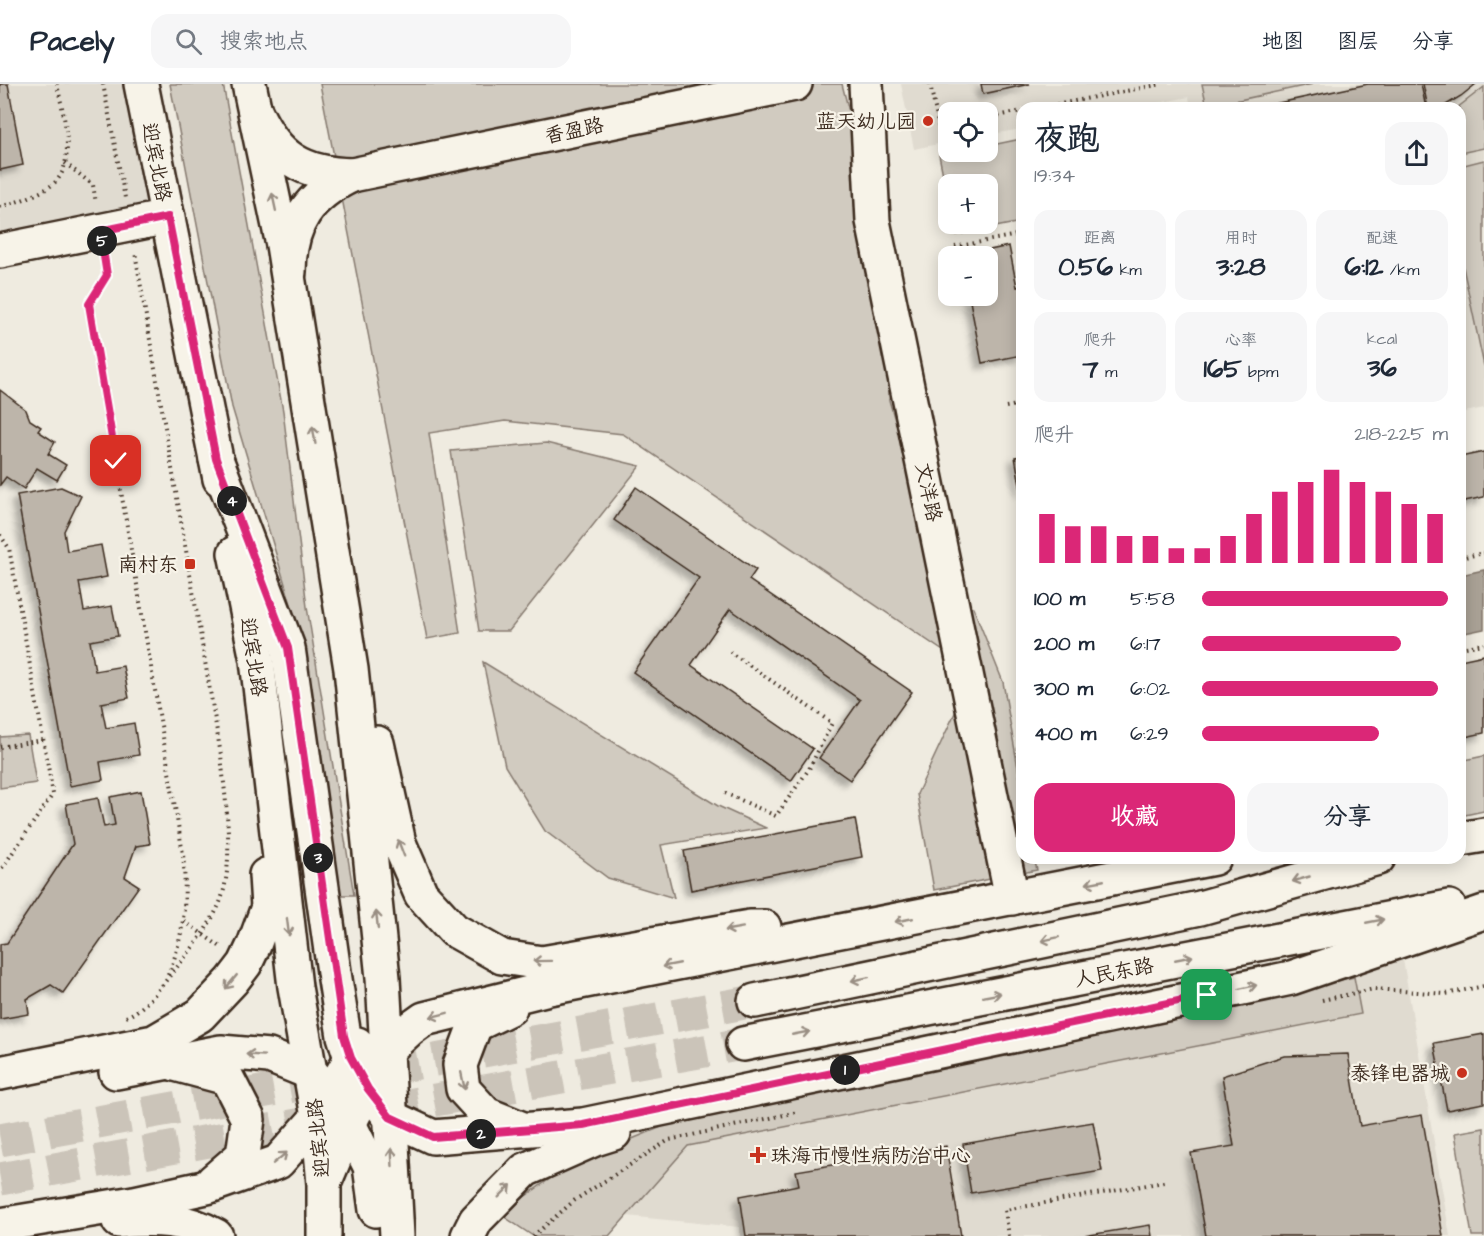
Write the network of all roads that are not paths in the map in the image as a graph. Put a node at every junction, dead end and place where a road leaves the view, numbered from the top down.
1 (141, 84) edge
2 (795, 84) edge
3 (866, 84) edge
4 (252, 98) edge
5 (352, 175) junction
6 (168, 217) junction
7 (0, 251) edge
8 (289, 280) junction
9 (216, 459) junction
10 (319, 471) junction
11 (257, 660) junction
12 (1484, 835) edge
13 (1466, 838) edge
14 (1184, 864) edge
15 (1357, 864) edge
16 (1012, 898) junction
17 (1484, 900) edge
18 (1484, 912) edge
19 (856, 929) junction
20 (383, 978) junction
21 (549, 988) junction
22 (755, 1001) tunnel mouth
23 (744, 1044) tunnel mouth
24 (386, 1052) junction
25 (351, 1058) junction
26 (169, 1063) junction
27 (0, 1073) edge
28 (368, 1089) junction
29 (0, 1092) edge
30 (730, 1094) junction
31 (327, 1102) junction
32 (390, 1117) junction
33 (527, 1131) junction
34 (207, 1187) junction
35 (0, 1227) edge
36 (216, 1236) edge
37 (324, 1236) edge
38 (376, 1236) edge
39 (397, 1236) edge
40 (468, 1236) edge

1 - 6 main road, 迎宾北路
2 - 5 main road, 香盈路
3 - 16 main road, 文洋路
4 - 5 main road
8 -> 4 main road
5 - 8 main road
6 - 7 main road
6 - 9 main road, 迎宾北路
10 -> 8 main road
9 - 11 main road, 迎宾北路
9 - 25 main road
19 -> 10 main road
20 -> 10 main road
11 -> 27 main road
11 -> 31 main road, 迎宾北路
12 - 13 main road
14 -> 16 main road
15 -> 22 main road
16 -> 19 main road
23 -> 17 main road, 人民东路
30 -> 18 main road
19 -> 21 main road
20 - 24 main road
20 - 25 main road
21 -> 24 main road
21 -> 33 main road
24 - 28 main road
24 - 32 main road
25 - 28 main road
25 - 31 main road
26 - 29 main road
31 -> 26 main road
26 - 34 main road
28 - 31 main road
28 - 32 main road
30 - 33 main road
40 -> 30 main road
34 -> 31 main road
31 - 37 main road, 迎宾北路
31 - 38 main road, 迎宾北路
32 - 33 main road
39 -> 32 main road
34 - 35 main road
35 - 36 main road

